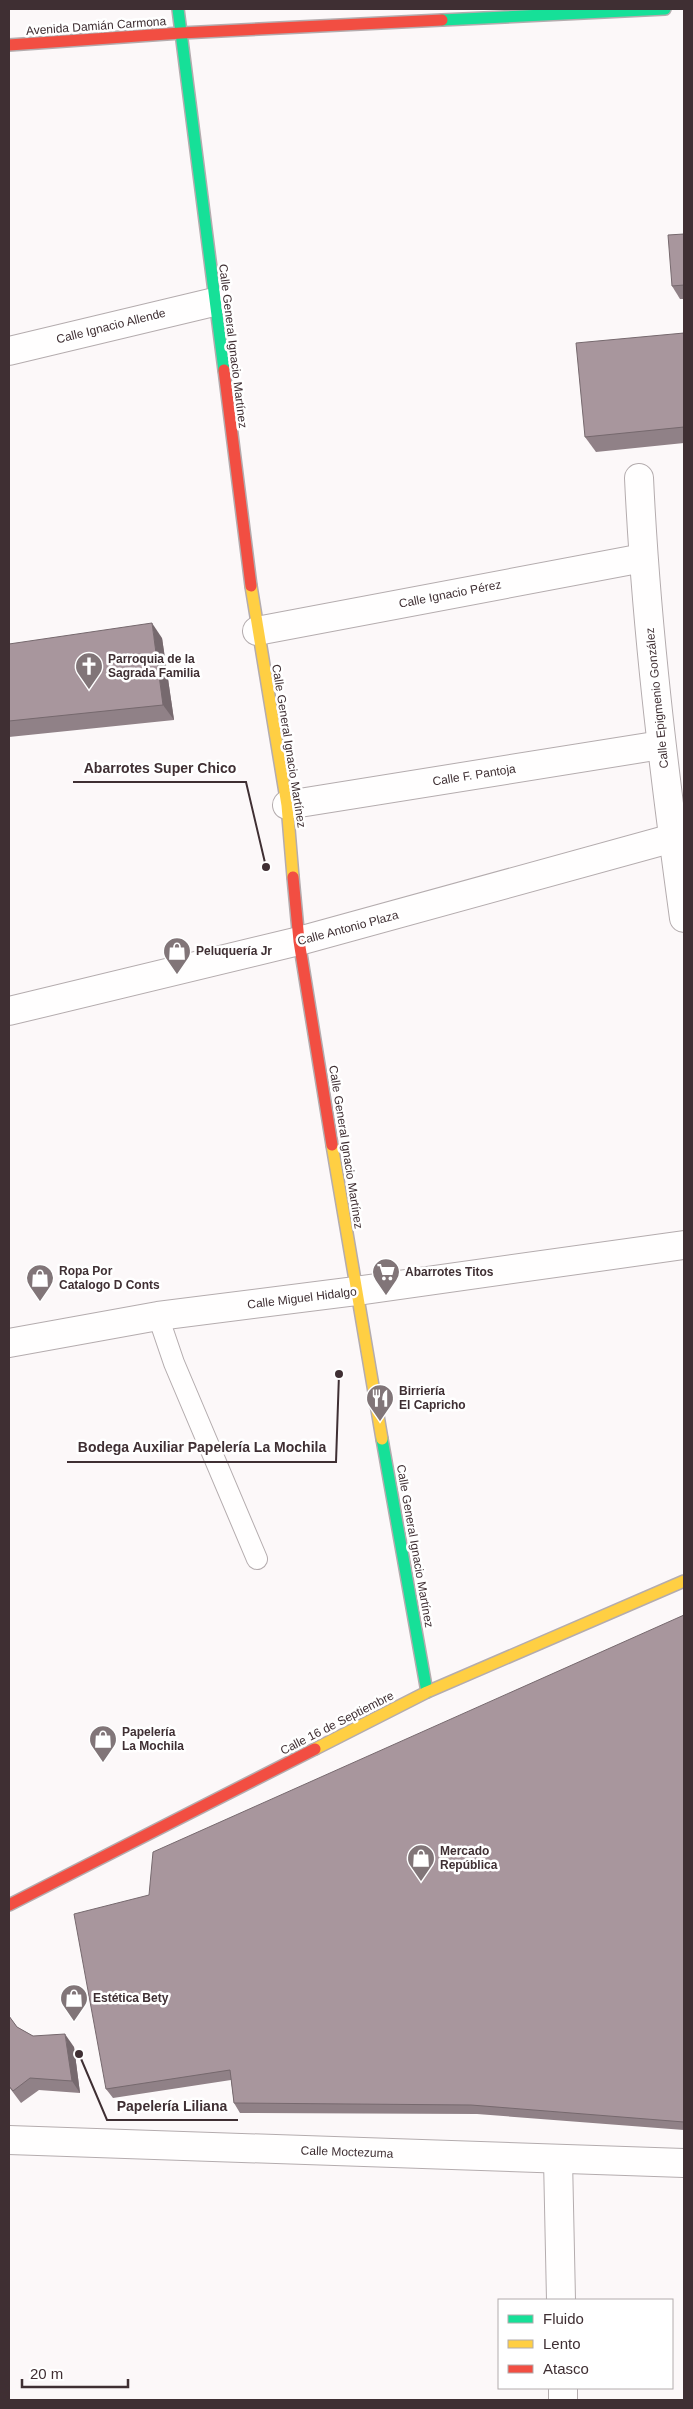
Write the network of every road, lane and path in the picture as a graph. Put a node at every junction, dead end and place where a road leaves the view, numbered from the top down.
1 (178, 9) edge
2 (665, 9) edge
3 (181, 33) junction
4 (9, 46) edge
5 (214, 302) junction
6 (9, 351) edge
7 (639, 478) dead end
8 (643, 558) junction
9 (257, 631) junction
10 (661, 745) junction
11 (287, 805) junction
12 (679, 836) edge
13 (684, 918) edge
14 (299, 941) junction
15 (9, 1011) edge
16 (684, 1245) edge
17 (356, 1291) junction
18 (158, 1316) junction
19 (9, 1343) edge
20 (257, 1559) dead end
21 (684, 1581) edge
22 (427, 1692) junction
23 (9, 1905) edge
24 (9, 2140) edge
25 (558, 2159) junction
26 (684, 2163) edge
27 (561, 2299) edge

1 - 3 street, Calle General Ignacio Martínez
2 - 3 street, Avenida Damián Carmona
3 - 4 street, Avenida Damián Carmona
3 - 5 street, Calle General Ignacio Martínez
5 - 6 street, Calle Ignacio Allende
5 - 9 street, Calle General Ignacio Martínez
7 - 8 street, Calle Epigmenio González
8 - 9 street, Calle Ignacio Pérez
8 - 10 street, Calle Epigmenio González
9 - 11 street, Calle General Ignacio Martínez
10 - 11 street, Calle F. Pantoja
10 - 12 street, Calle Epigmenio González
11 - 14 street, Calle General Ignacio Martínez
12 - 13 street, Calle Epigmenio González
12 - 14 street, Calle Antonio Plaza
14 - 15 street, Calle Antonio Plaza
14 - 17 street, Calle General Ignacio Martínez
16 - 17 street, Calle Miguel Hidalgo
17 - 18 street, Calle Miguel Hidalgo
17 - 22 street, Calle General Ignacio Martínez
18 - 19 street, Calle Miguel Hidalgo
18 - 20 lane
21 - 22 street, Calle 16 de Septiembre
22 - 23 street, Calle 16 de Septiembre
24 - 25 street, Calle Moctezuma
25 - 26 street, Calle Moctezuma
25 - 27 street

